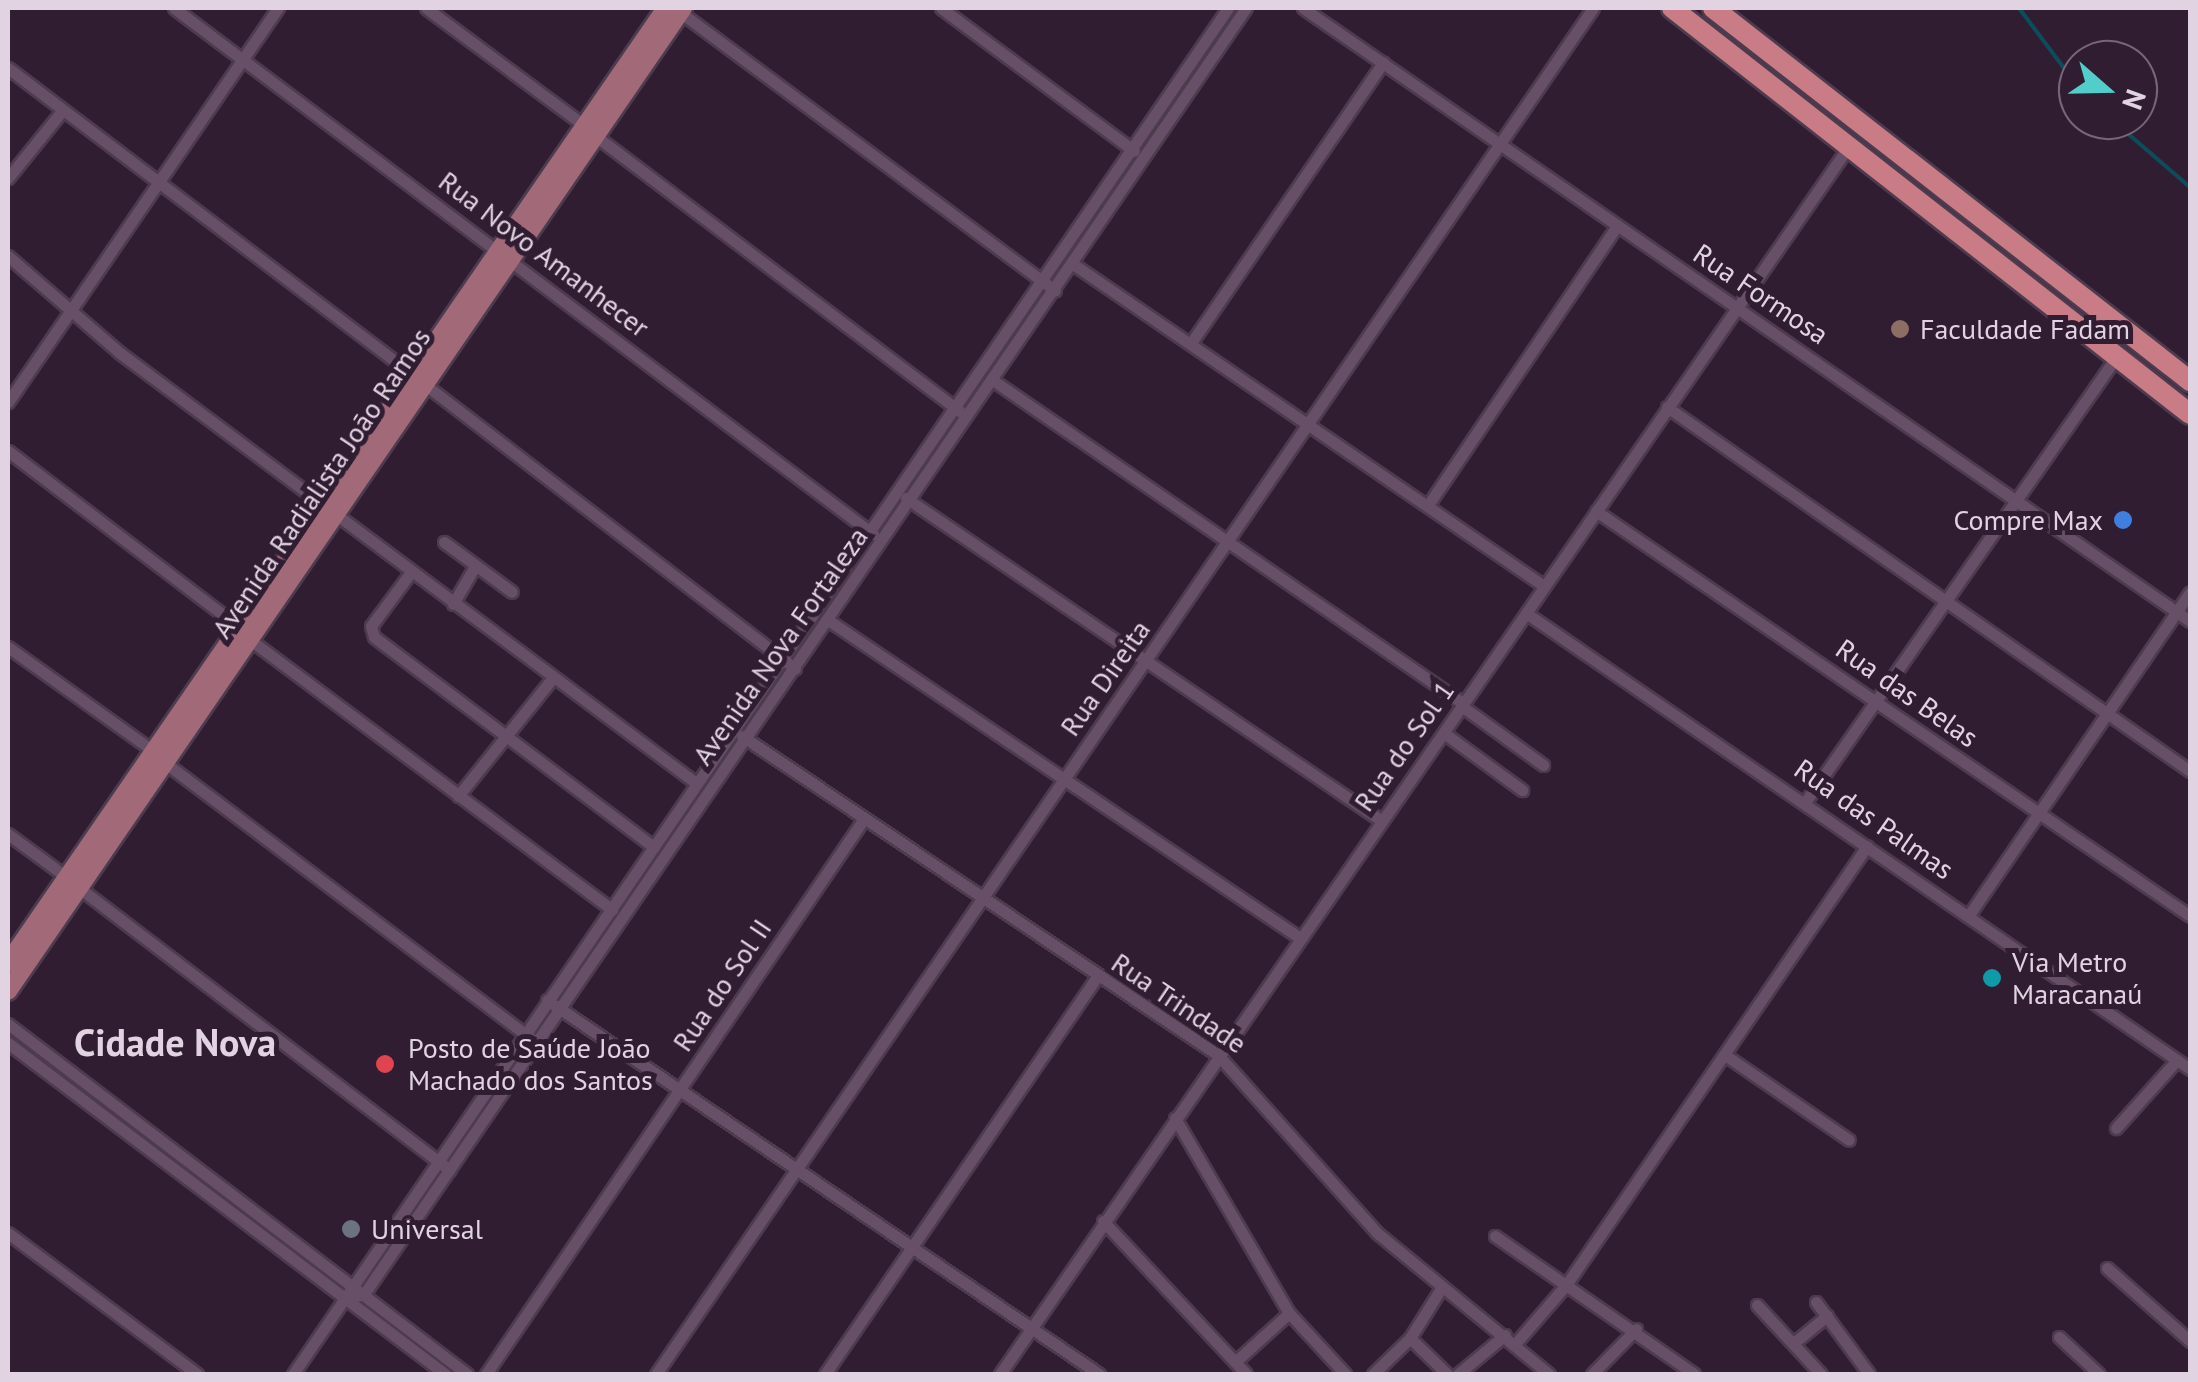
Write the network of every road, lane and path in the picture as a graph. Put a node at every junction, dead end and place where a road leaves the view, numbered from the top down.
1 (174, 8) edge
2 (278, 8) edge
3 (426, 8) edge
4 (940, 8) edge
5 (1228, 8) edge
6 (1246, 8) edge
7 (1303, 8) edge
8 (1593, 8) edge
9 (1672, 8) edge
10 (1713, 8) edge
11 (676, 9) edge
12 (243, 58) junction
13 (1382, 63) junction
14 (8, 68) edge
15 (62, 111) junction
16 (588, 129) junction
17 (1499, 143) junction
18 (1849, 146) junction
19 (1129, 147) junction
20 (1142, 157) junction
21 (8, 178) edge
22 (157, 182) junction
23 (1616, 227) junction
24 (503, 254) junction
25 (8, 256) edge
26 (1073, 264) junction
27 (1041, 280) junction
28 (1056, 291) junction
29 (72, 305) junction
30 (1735, 307) junction
31 (1191, 342) junction
32 (2117, 356) junction
33 (417, 378) junction
34 (994, 381) junction
35 (2190, 381) edge
36 (8, 402) edge
37 (1667, 407) junction
38 (954, 408) junction
39 (2190, 414) edge
40 (968, 418) junction
41 (1308, 423) junction
42 (8, 451) edge
43 (896, 490) junction
44 (2016, 498) junction
45 (910, 501) junction
46 (1428, 506) junction
47 (328, 508) junction
48 (1596, 511) junction
49 (868, 531) junction
50 (882, 541) junction
51 (444, 542) dead end
52 (1228, 542) junction
53 (476, 566) junction
54 (411, 572) junction
55 (1544, 586) junction
56 (512, 592) dead end
57 (2190, 592) edge
58 (1944, 598) junction
59 (452, 604) junction
60 (2177, 612) junction
61 (1526, 613) junction
62 (828, 620) junction
63 (2190, 621) edge
64 (244, 633) junction
65 (8, 647) edge
66 (781, 658) junction
67 (1145, 664) junction
68 (794, 668) junction
69 (551, 680) junction
70 (1876, 701) junction
71 (1463, 706) junction
72 (2108, 714) junction
73 (732, 729) junction
74 (1444, 734) junction
75 (505, 738) junction
76 (746, 738) junction
77 (158, 756) junction
78 (1542, 765) dead end
79 (2190, 772) edge
80 (696, 783) junction
81 (1063, 783) junction
82 (1522, 790) dead end
83 (458, 796) junction
84 (1806, 801) junction
85 (2038, 815) junction
86 (863, 820) junction
87 (1382, 821) junction
88 (8, 834) edge
89 (652, 845) junction
90 (1868, 846) junction
91 (666, 856) junction
92 (73, 882) junction
93 (984, 899) junction
94 (610, 908) junction
95 (1969, 915) junction
96 (2190, 916) edge
97 (624, 918) junction
98 (1300, 938) junction
99 (8, 963) edge
100 (1096, 978) junction
101 (8, 991) edge
102 (546, 1000) junction
103 (561, 1011) junction
104 (8, 1024) edge
105 (524, 1034) junction
106 (8, 1043) edge
107 (538, 1044) junction
108 (42, 1051) junction
109 (1218, 1055) junction
110 (1725, 1056) junction
111 (2177, 1060) junction
112 (34, 1062) junction
113 (2190, 1069) edge
114 (680, 1094) junction
115 (1175, 1118) junction
116 (2116, 1128) dead end
117 (1849, 1140) dead end
118 (163, 1142) junction
119 (154, 1154) junction
120 (436, 1159) junction
121 (450, 1170) junction
122 (798, 1170) junction
123 (1103, 1221) junction
124 (273, 1225) junction
125 (8, 1232) edge
126 (1495, 1236) dead end
127 (264, 1237) junction
128 (912, 1250) junction
129 (2108, 1268) dead end
130 (350, 1284) junction
131 (1566, 1285) junction
132 (1442, 1287) junction
133 (364, 1294) junction
134 (345, 1298) junction
135 (1816, 1302) dead end
136 (1757, 1305) dead end
137 (1289, 1313) junction
138 (1826, 1316) junction
139 (1031, 1328) junction
140 (1636, 1329) junction
141 (2059, 1337) dead end
142 (1410, 1338) junction
143 (1510, 1340) junction
144 (1796, 1341) junction
145 (2190, 1341) edge
146 (1235, 1362) junction
147 (1603, 1364) junction
148 (197, 1374) edge
149 (293, 1374) edge
150 (445, 1374) edge
151 (467, 1374) edge
152 (486, 1374) edge
153 (656, 1374) edge
154 (825, 1374) edge
155 (1000, 1374) edge
156 (1099, 1374) edge
157 (1246, 1374) edge
158 (1345, 1374) edge
159 (1373, 1374) edge
160 (1447, 1374) edge
161 (1458, 1374) edge
162 (1549, 1374) edge
163 (1592, 1374) edge
164 (1614, 1374) edge
165 (1694, 1374) edge
166 (1821, 1374) edge
167 (1870, 1374) edge
168 (2099, 1374) edge

1 - 12 street, Rua Novo Amanhecer
2 - 12 street
3 - 16 street
4 - 19 street
5 - 19 street, Avenida Nova Fortaleza
6 - 20 street, Avenida Nova Fortaleza
7 - 13 street, Rua Formosa
8 - 17 street, Rua Direita
9 - 18 highway
10 - 35 highway
11 - 16 main road, Avenida Radialista João Ramos
11 - 27 street
12 - 22 street
12 - 24 street, Rua Novo Amanhecer
13 - 17 street, Rua Formosa
13 - 31 street
14 - 15 street
15 - 21 street
15 - 22 street
16 - 24 main road, Avenida Radialista João Ramos
16 - 38 street
17 - 23 street, Rua Formosa
17 - 41 street, Rua Direita
18 - 30 street, Rua do Sol 1
18 - 32 highway
19 - 20 street
19 - 27 street, Avenida Nova Fortaleza
20 - 26 street, Avenida Nova Fortaleza
22 - 29 street
22 - 33 street
23 - 30 street, Rua Formosa
23 - 46 street
24 - 33 main road, Avenida Radialista João Ramos
24 - 49 street, Rua Novo Amanhecer
25 - 29 street
26 - 28 street, Avenida Nova Fortaleza
26 - 31 street
27 - 28 street
27 - 38 street, Avenida Nova Fortaleza
28 - 34 street, Avenida Nova Fortaleza
29 - 36 street
29 - 47 street
30 - 37 street, Rua do Sol 1
30 - 44 street, Rua Formosa
31 - 41 street
32 - 39 highway
32 - 44 street
33 - 47 main road, Avenida Radialista João Ramos
33 - 66 street
34 - 40 street, Avenida Nova Fortaleza
34 - 52 street
37 - 48 street, Rua do Sol 1
37 - 58 street
38 - 40 street
38 - 43 street, Avenida Nova Fortaleza
40 - 45 street, Avenida Nova Fortaleza
41 - 46 street
41 - 52 street, Rua Direita
42 - 64 street
43 - 45 street
43 - 49 street, Avenida Nova Fortaleza
44 - 58 street
44 - 60 street, Rua Formosa
45 - 50 street, Avenida Nova Fortaleza
45 - 67 street
46 - 55 street
47 - 54 street
47 - 64 main road, Avenida Radialista João Ramos
48 - 55 street, Rua do Sol 1
48 - 70 street, Rua das Belas
49 - 50 street, Rua Novo Amanhecer
49 - 66 street, Avenida Nova Fortaleza
50 - 62 street, Avenida Nova Fortaleza
51 - 53 street
52 - 67 street, Rua Direita
52 - 71 street
53 - 56 street
53 - 59 street
54 - 59 street
54 - 75 street
55 - 61 street, Rua do Sol 1
57 - 60 street
58 - 70 street
58 - 72 street
59 - 69 street
60 - 63 street, Rua Formosa
60 - 72 street
61 - 71 street, Rua do Sol 1
61 - 84 street, Rua das Palmas
62 - 68 street, Avenida Nova Fortaleza
62 - 81 street
64 - 77 main road, Avenida Radialista João Ramos
64 - 83 street
65 - 77 street
66 - 68 street
66 - 73 street, Avenida Nova Fortaleza
67 - 81 street, Rua Direita
67 - 87 street
68 - 76 street, Avenida Nova Fortaleza
69 - 75 street
69 - 80 street
70 - 84 street
70 - 85 street, Rua das Belas
71 - 74 street, Rua do Sol 1
71 - 78 street
72 - 79 street
72 - 85 street
73 - 76 street, Rua Trindade
73 - 80 street, Avenida Nova Fortaleza
74 - 82 street
74 - 87 street, Rua do Sol 1
75 - 83 street
75 - 89 street
76 - 86 street, Rua Trindade
76 - 91 street, Avenida Nova Fortaleza
77 - 92 main road, Avenida Radialista João Ramos
77 - 105 street
80 - 89 street, Avenida Nova Fortaleza
81 - 93 street, Rua Direita
81 - 98 street
83 - 94 street
84 - 90 street, Rua das Palmas
85 - 95 street
85 - 96 street, Rua das Belas
86 - 93 street, Rua Trindade
86 - 114 street, Rua do Sol II
87 - 98 street, Rua do Sol 1
88 - 92 street
89 - 91 street
89 - 94 street, Avenida Nova Fortaleza
90 - 95 street, Rua das Palmas
90 - 110 street
91 - 97 street, Avenida Nova Fortaleza
92 - 99 main road, Avenida Radialista João Ramos
92 - 101 main road, Avenida Radialista João Ramos
92 - 120 street
93 - 100 street, Rua Trindade
93 - 122 street, Rua Direita
94 - 97 street
94 - 102 street, Avenida Nova Fortaleza
95 - 111 street, Rua das Palmas
97 - 103 street, Avenida Nova Fortaleza
98 - 109 street, Rua do Sol 1
100 - 109 street, Rua Trindade
100 - 128 street
102 - 103 street
102 - 105 street, Avenida Nova Fortaleza
103 - 107 street, Avenida Nova Fortaleza
103 - 114 street
104 - 108 street
105 - 107 street
105 - 120 street, Avenida Nova Fortaleza
106 - 112 street
107 - 121 street, Avenida Nova Fortaleza
108 - 112 street
108 - 118 street
109 - 115 street, Rua do Sol 1
109 - 132 street, Rua Trindade
110 - 117 street
110 - 131 street
111 - 113 street, Rua das Palmas
111 - 116 street
112 - 119 street
114 - 122 street
114 - 152 street, Rua do Sol II
115 - 123 street, Rua do Sol 1
115 - 137 street
118 - 119 street
118 - 124 street
119 - 127 street
120 - 121 street
120 - 130 street, Avenida Nova Fortaleza
121 - 133 street, Avenida Nova Fortaleza
122 - 128 street
122 - 153 street, Rua Direita
123 - 139 street, Rua do Sol 1
123 - 146 street
124 - 127 street
124 - 130 street
125 - 148 street
126 - 131 street
127 - 134 street
128 - 139 street
128 - 154 street
129 - 145 street
130 - 133 street
130 - 134 street, Avenida Nova Fortaleza
131 - 140 street
131 - 143 street
132 - 142 street
132 - 143 street, Rua Trindade
133 - 134 street
133 - 151 street
134 - 149 street, Avenida Nova Fortaleza
134 - 150 street
135 - 138 street
136 - 144 street
137 - 146 street
137 - 158 street
138 - 144 street
138 - 167 street
139 - 155 street, Rua do Sol 1
139 - 156 street
140 - 147 street
140 - 165 street
141 - 168 street
142 - 159 street
142 - 160 street
143 - 161 street
143 - 162 street, Rua Trindade
144 - 166 street
146 - 157 street
147 - 163 street
147 - 164 street

